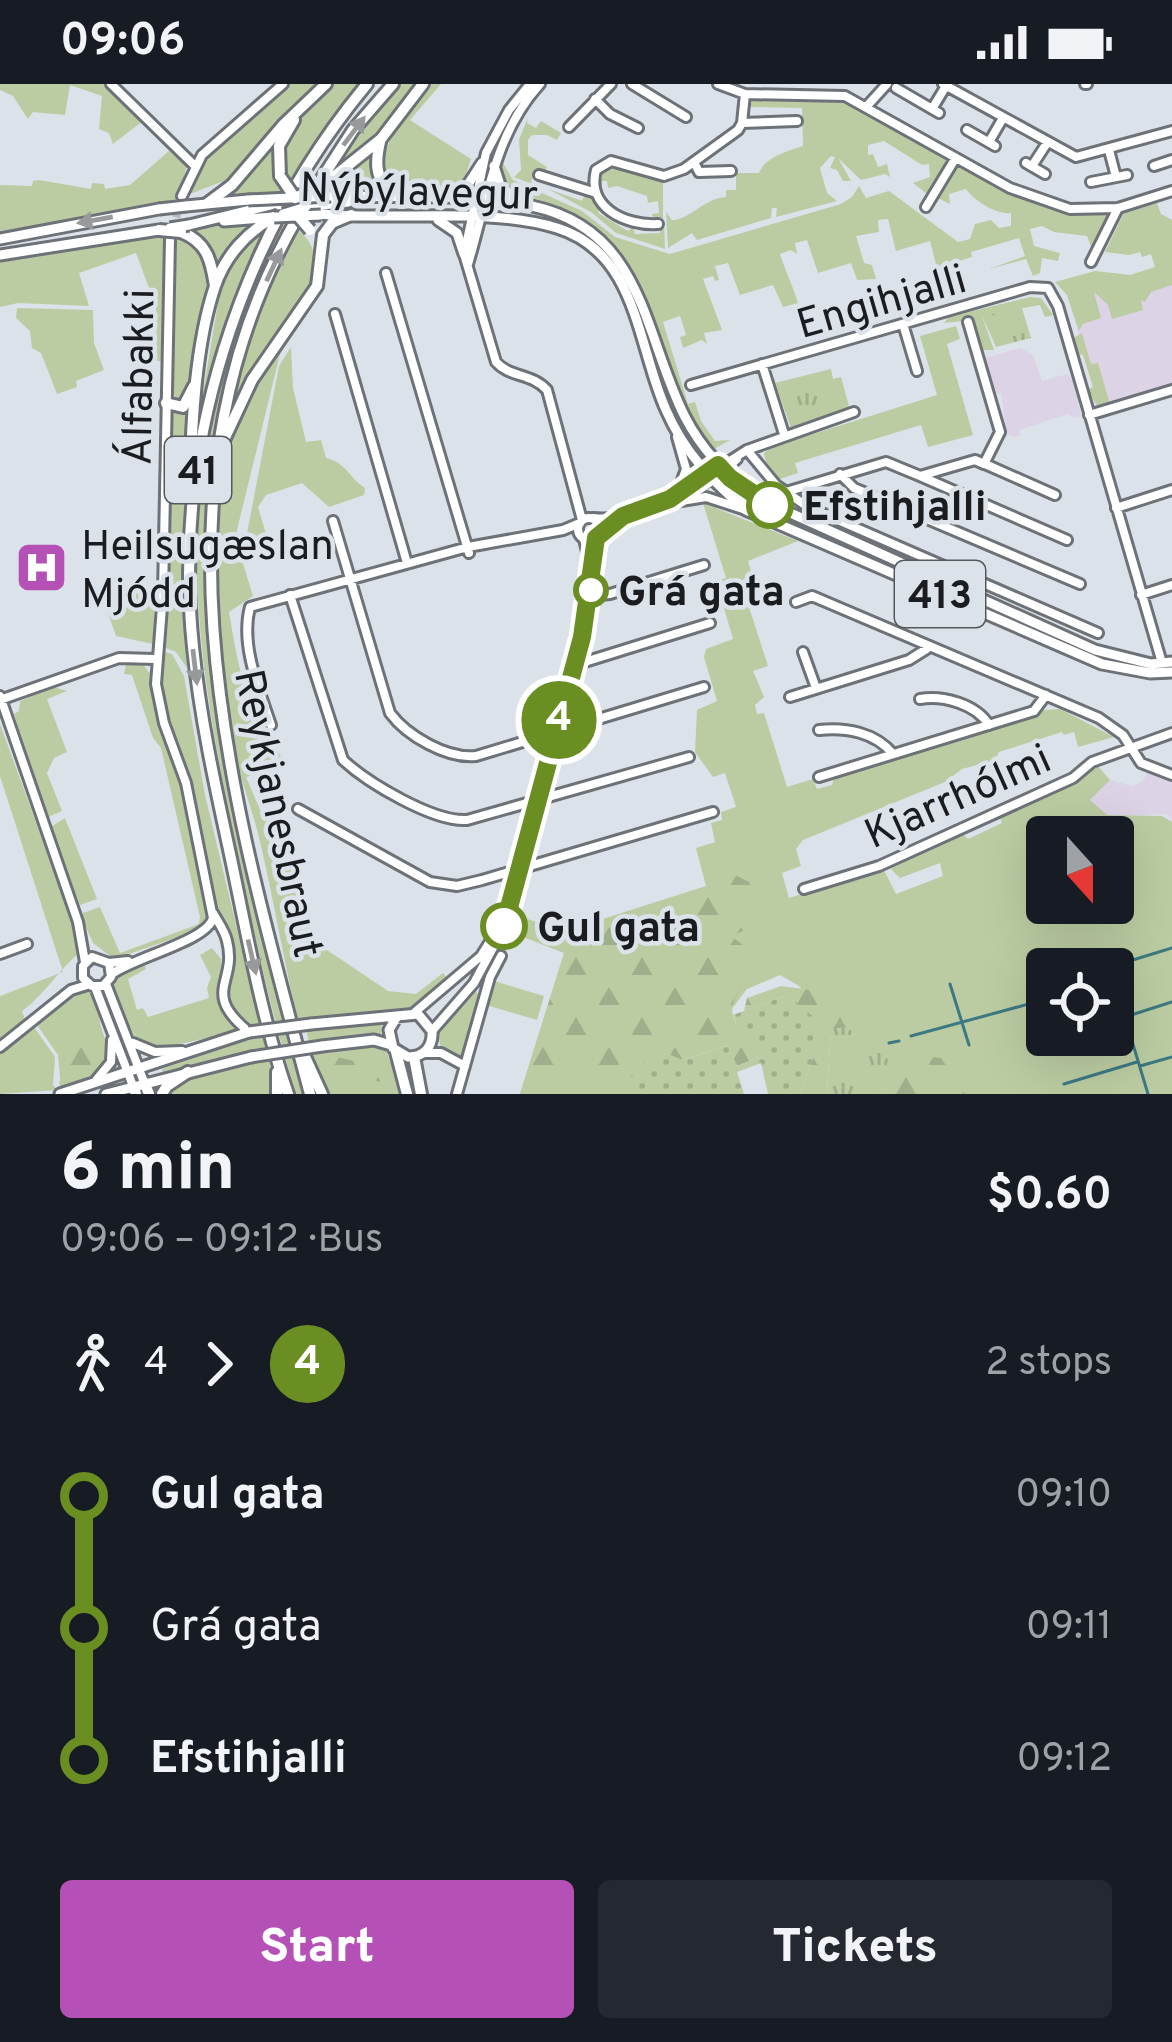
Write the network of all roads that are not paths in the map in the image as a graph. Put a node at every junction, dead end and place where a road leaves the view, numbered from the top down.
1 (111, 84) edge
2 (283, 84) edge
3 (326, 84) edge
4 (367, 84) edge
5 (393, 84) edge
6 (423, 84) edge
7 (530, 84) edge
8 (540, 84) edge
9 (611, 84) edge
10 (632, 84) edge
11 (718, 84) edge
12 (944, 85) edge
13 (892, 86) edge
14 (745, 94) junction
15 (595, 99) junction
16 (867, 106) junction
17 (298, 111) junction
18 (686, 117) dead end
19 (1003, 118) junction
20 (797, 121) dead end
21 (742, 123) junction
22 (569, 128) dead end
23 (638, 128) dead end
24 (968, 130) dead end
25 (1172, 132) edge
26 (381, 139) junction
27 (1047, 143) junction
28 (1109, 150) junction
29 (955, 159) junction
30 (1172, 160) edge
31 (694, 162) junction
32 (488, 165) junction
33 (195, 166) junction
34 (1154, 166) dead end
35 (731, 171) dead end
36 (1045, 174) dead end
37 (539, 175) dead end
38 (1091, 182) dead end
39 (1172, 191) edge
40 (593, 192) junction
41 (424, 197) junction
42 (445, 198) junction
43 (248, 200) junction
44 (480, 200) junction
45 (184, 201) junction
46 (208, 203) junction
47 (530, 206) junction
48 (926, 207) dead end
49 (297, 208) junction
50 (329, 208) junction
51 (1118, 208) junction
52 (276, 211) junction
53 (351, 215) junction
54 (427, 218) junction
55 (477, 219) junction
56 (658, 224) dead end
57 (175, 232) junction
58 (0, 239) edge
59 (0, 255) edge
60 (466, 260) junction
61 (322, 262) junction
62 (1091, 262) dead end
63 (386, 273) dead end
64 (215, 286) junction
65 (335, 314) dead end
66 (968, 322) dead end
67 (904, 324) junction
68 (762, 364) junction
69 (199, 371) junction
70 (917, 371) dead end
71 (691, 385) dead end
72 (1172, 390) edge
73 (166, 403) junction
74 (854, 412) dead end
75 (1089, 415) junction
76 (675, 430) junction
77 (784, 434) junction
78 (705, 446) junction
79 (220, 449) junction
80 (747, 450) junction
81 (984, 464) junction
82 (721, 468) junction
83 (840, 474) junction
84 (920, 476) junction
85 (709, 477) junction
86 (1172, 490) edge
87 (785, 493) junction
88 (1054, 495) dead end
89 (674, 496) junction
90 (656, 505) junction
91 (1116, 508) junction
92 (746, 510) junction
93 (191, 516) junction
94 (623, 516) junction
95 (333, 520) dead end
96 (586, 520) junction
97 (548, 533) junction
98 (597, 537) junction
99 (583, 538) junction
100 (1067, 540) dead end
101 (468, 550) junction
102 (407, 563) junction
103 (590, 564) junction
104 (704, 566) dead end
105 (350, 577) junction
106 (1080, 584) dead end
107 (1172, 585) edge
108 (290, 595) junction
109 (1141, 595) junction
110 (590, 596) junction
111 (796, 602) dead end
112 (710, 623) dead end
113 (1098, 633) dead end
114 (928, 648) junction
115 (803, 652) dead end
116 (155, 659) junction
117 (1167, 663) edge
118 (573, 666) junction
119 (1172, 672) edge
120 (704, 687) dead end
121 (816, 688) junction
122 (1046, 695) junction
123 (790, 697) dead end
124 (0, 699) edge
125 (920, 699) dead end
126 (271, 725) dead end
127 (989, 725) junction
128 (819, 730) dead end
129 (555, 733) junction
130 (1172, 734) edge
131 (1131, 748) junction
132 (893, 754) junction
133 (688, 757) dead end
134 (1172, 775) edge
135 (819, 777) dead end
136 (536, 801) junction
137 (298, 809) dead end
138 (712, 812) dead end
139 (518, 870) junction
140 (804, 889) dead end
141 (213, 912) junction
142 (504, 920) junction
143 (78, 922) junction
144 (28, 944) dead end
145 (0, 954) edge
146 (501, 956) dead end
147 (84, 964) junction
148 (107, 964) junction
149 (106, 983) junction
150 (92, 986) junction
151 (62, 996) junction
152 (414, 1013) junction
153 (396, 1018) junction
154 (110, 1026) junction
155 (249, 1032) junction
156 (432, 1034) junction
157 (294, 1035) junction
158 (129, 1037) junction
159 (0, 1047) edge
160 (393, 1048) junction
161 (188, 1051) junction
162 (441, 1053) junction
163 (419, 1055) junction
164 (278, 1063) junction
165 (465, 1066) junction
166 (134, 1070) junction
167 (188, 1072) junction
168 (92, 1083) junction
169 (140, 1089) edge
170 (60, 1094) edge
171 (106, 1094) edge
172 (162, 1094) edge
173 (278, 1094) edge
174 (288, 1094) edge
175 (310, 1094) edge
176 (322, 1094) edge
177 (407, 1094) edge
178 (421, 1094) edge
179 (457, 1094) edge

1 - 33 street
2 - 33 street
3 - 17 highway
4 - 93 highway, Reykjanesbraut / 41
79 -> 5 highway, Reykjanesbraut / 41
6 - 26 highway
7 - 32 street
8 - 32 street
9 - 15 street
10 - 18 street
11 - 14 street
12 - 13 street
12 - 19 street
13 - 16 street
14 - 16 street
14 - 21 street
15 - 22 street
15 - 23 street
16 - 29 street
17 - 46 highway
17 - 49 highway, bridge
19 - 24 street
19 - 27 street
20 - 21 street
21 - 31 street
25 - 28 street
26 - 41 highway
26 - 49 highway, bridge
27 - 28 street
27 - 36 street
28 - 38 street
29 - 48 street
29 - 51 street
30 - 34 street
31 - 35 street
31 - 40 street
32 - 42 main road
32 - 44 street
32 - 47 main road
33 - 45 street
37 - 40 street
39 - 51 street
40 - 56 street
41 - 42 main road, Nýbýlavegur / 413
41 - 50 main road, Nýbýlavegur / 413
42 - 44 main road, Nýbýlavegur / 413
43 - 46 main road, 413
43 - 49 main road, Nýbýlavegur / 413, bridge
43 - 52 main road, bridge
44 - 47 main road, Nýbýlavegur / 413
44 - 55 street
45 - 46 main road, 413
45 -> 58 main road, 413, bridge
47 - 78 main road, Nýbýlavegur / 413
49 - 50 main road, Nýbýlavegur / 413, bridge
49 - 50 main road, Nýbýlavegur / 413, bridge
49 - 52 main road, Nýbýlavegur / 413, bridge
49 - 52 main road, bridge
49 - 61 highway, bridge
50 - 53 main road, Nýbýlavegur / 413
51 - 62 street
52 - 57 main road, Nýbýlavegur / 413
52 - 64 highway
53 - 54 main road, Nýbýlavegur / 413
53 - 61 highway
54 - 55 main road, Nýbýlavegur / 413
54 - 60 main road
55 - 60 street
55 - 76 main road, Nýbýlavegur / 413
57 - 59 main road, Nýbýlavegur
57 - 64 highway
57 - 73 street, Álfabakki
60 - 96 street
61 - 79 highway
63 - 101 street
64 - 69 highway
65 - 102 street
66 - 81 street
67 - 68 street, Engihjalli
67 - 70 street
67 - 75 street, Engihjalli
68 - 71 street, Engihjalli
68 - 77 street, Engihjalli
69 - 73 highway
69 - 93 highway
72 - 75 street
73 - 116 street, Álfabakki
74 - 77 street
75 - 91 street, Engihjalli
76 - 85 main road, Nýbýlavegur / 413
76 - 89 street
77 - 80 street
78 - 80 street
78 - 82 main road, Nýbýlavegur / 413
79 - 157 highway, Reykjanesbraut / 41
80 - 82 street
80 - 87 street
81 - 84 street
81 - 88 street
82 - 85 street
82 - 117 main road, Nýbýlavegur / 413
83 - 84 street
83 - 87 street
83 - 106 street
84 - 100 street
85 - 89 street
85 - 92 main road, Nýbýlavegur / 413
86 - 91 street
87 - 113 street
89 - 90 street
90 - 92 street
90 - 94 street
91 - 109 street, Engihjalli
92 - 119 main road, Nýbýlavegur / 413
93 -> 164 highway, Reykjanesbraut / 41
94 - 96 street
94 - 98 street
95 - 105 street
96 - 97 street
96 - 98 street
96 - 99 street
97 - 99 street
97 - 101 street
98 - 99 street
98 - 103 street
99 - 103 street
101 - 102 street
102 - 105 street
103 - 110 street
104 - 110 street
105 - 108 street
105 - 129 street
107 - 109 street
108 - 126 street
108 - 136 street
109 - 117 street, Engihjalli
110 - 118 street
111 - 114 street
112 - 118 street
114 - 121 street
114 - 122 street
115 - 121 street
116 - 124 street
116 - 141 street, Álfabakki
118 - 129 street
120 - 129 street
121 - 123 street
122 - 127 street
122 - 131 street
124 - 143 street
125 - 127 street
127 - 132 street
128 - 132 street
129 - 136 street
130 - 131 street, Kjarrhólmi
131 - 134 street
131 - 140 street, Kjarrhólmi
132 - 135 street
133 - 136 street
136 - 139 street
137 - 139 street
138 - 139 street
139 - 142 street
141 - 148 street
141 - 155 street, Álfabakki
142 - 152 street
142 - 156 street
143 - 147 street
143 - 148 street
144 - 145 street
146 - 165 street
147 - 148 street
147 - 150 street
147 - 151 street
148 - 149 street
149 - 150 street
149 - 158 street
150 - 151 street
150 - 154 street
151 - 159 street
152 - 153 main road
152 - 156 main road
153 - 155 main road, bridge
153 - 160 main road
154 - 166 street
154 - 168 street
155 - 161 main road
156 - 162 street
156 - 163 main road
157 - 175 highway, Reykjanesbraut / 41
157 - 176 highway
158 - 161 street
158 - 166 street
160 - 163 main road
160 - 167 main road, bridge
160 - 177 highway
161 - 166 main road
162 - 163 street
162 - 165 street
163 - 178 highway
164 - 173 highway
164 - 174 highway, Reykjanesbraut / 41
165 - 179 street
166 - 168 main road
166 - 169 street
167 - 169 main road
167 - 172 highway
168 - 170 main road
169 - 171 main road

